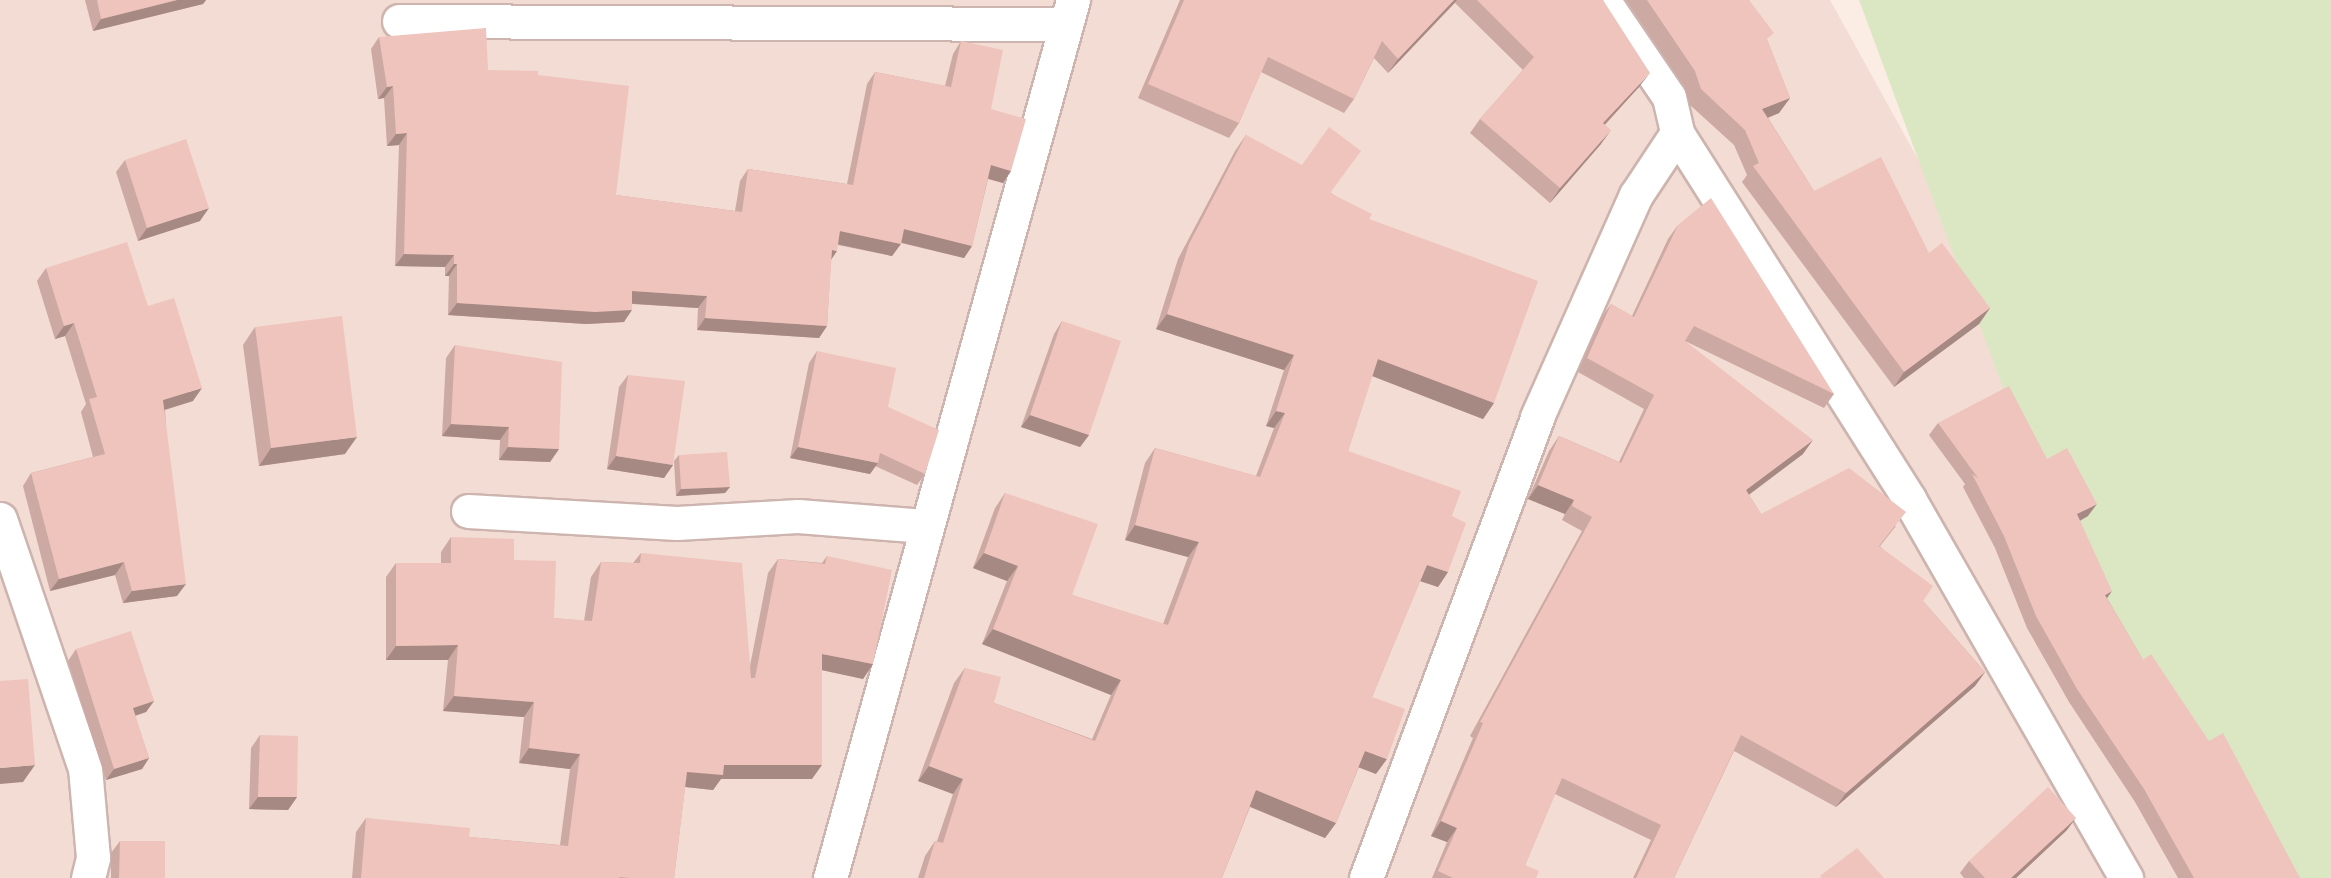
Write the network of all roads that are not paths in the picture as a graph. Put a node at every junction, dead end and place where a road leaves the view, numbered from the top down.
1 (1603, 0) edge
2 (1069, 12) edge
3 (399, 21) dead end
4 (1677, 133) junction
5 (468, 511) dead end
6 (0, 519) edge
7 (925, 526) junction
8 (88, 878) edge
9 (830, 878) edge
10 (1366, 878) edge
11 (2126, 878) edge

1 - 4 street
2 - 3 street
2 - 7 street
4 - 10 street
4 - 11 street
5 - 7 street
6 - 8 street
7 - 9 street

